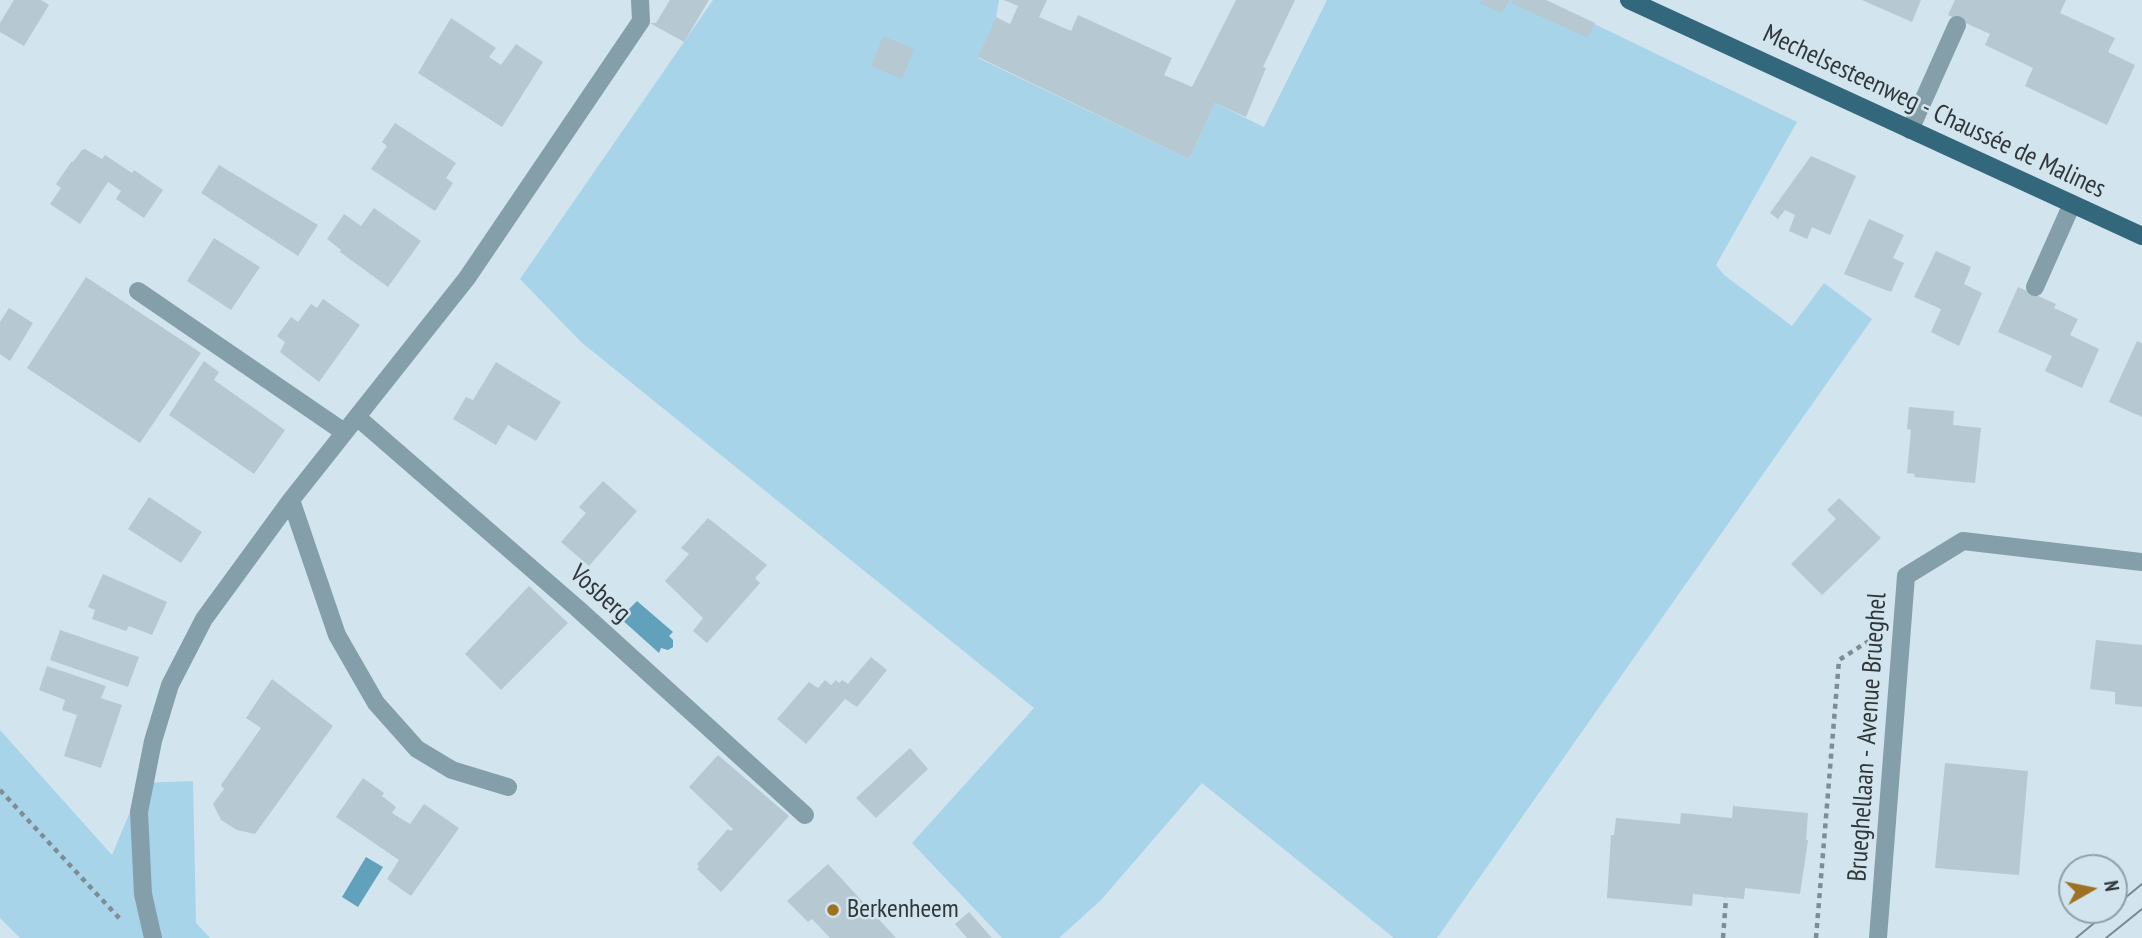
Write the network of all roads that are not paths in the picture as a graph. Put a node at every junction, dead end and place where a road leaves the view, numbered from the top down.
1 (639, 0) edge
2 (1629, 0) edge
3 (1957, 25) dead end
4 (1910, 130) junction
5 (2072, 204) junction
6 (2142, 236) edge
7 (2035, 287) dead end
8 (138, 290) dead end
9 (357, 417) junction
10 (344, 432) junction
11 (291, 500) junction
12 (2142, 562) edge
13 (508, 787) dead end
14 (805, 815) dead end
15 (153, 938) edge
16 (1878, 938) edge

1 - 9 street
2 - 4 main road, Mechelsesteenweg - Chaussée de Malines
3 - 4 street
4 - 5 main road, Mechelsesteenweg - Chaussée de Malines
5 - 6 main road, Mechelsesteenweg - Chaussée de Malines
5 - 7 street
8 - 10 street
9 - 10 street
9 - 14 street, Vosberg
10 - 11 street
11 - 13 street
11 - 15 street
12 - 16 street, Brueghellaan - Avenue Brueghel

